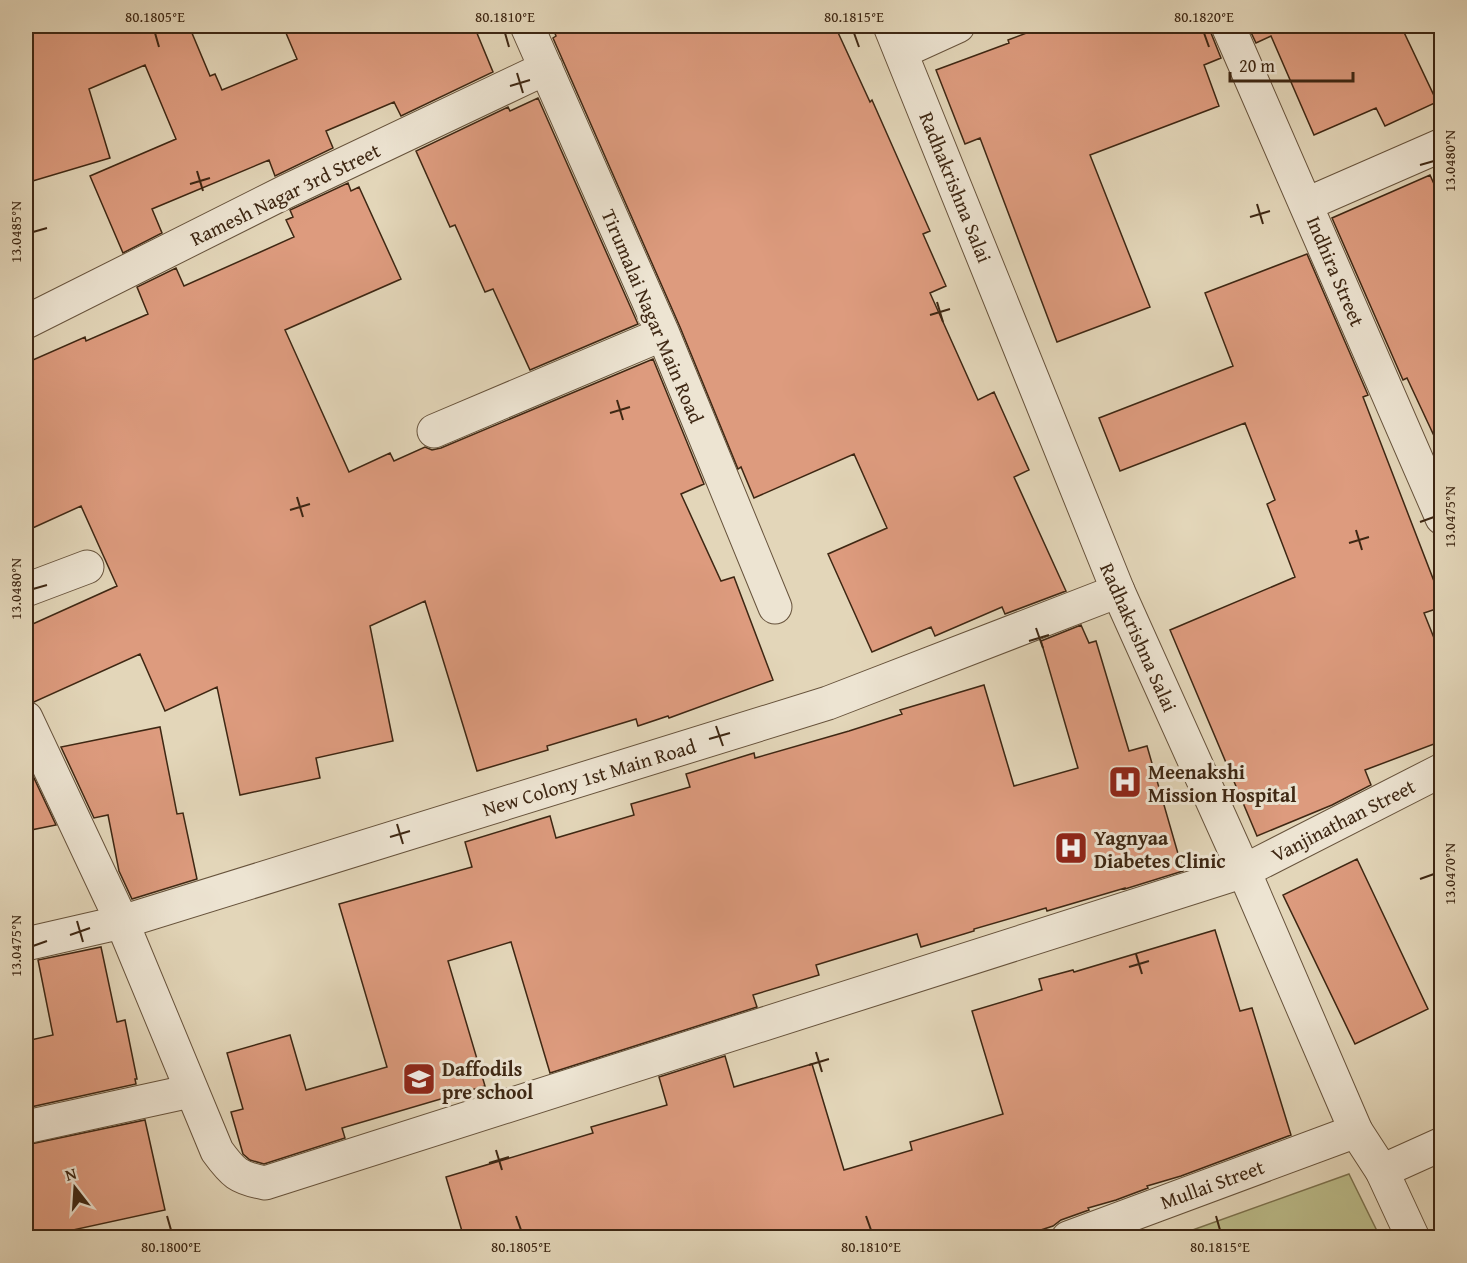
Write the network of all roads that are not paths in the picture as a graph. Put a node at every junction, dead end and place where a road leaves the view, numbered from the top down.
1 (527, 26) edge
2 (958, 26) edge
3 (1228, 26) edge
4 (896, 39) edge
5 (546, 68) junction
6 (1442, 145) edge
7 (1307, 204) junction
8 (26, 322) edge
9 (663, 334) junction
10 (434, 430) dead end
11 (1442, 518) edge
12 (87, 567) dead end
13 (26, 590) edge
14 (1118, 591) junction
15 (775, 608) dead end
16 (26, 718) edge
17 (1442, 770) edge
18 (1244, 871) junction
19 (122, 922) junction
20 (26, 944) edge
21 (191, 1091) junction
22 (26, 1127) edge
23 (1356, 1131) junction
24 (1442, 1144) edge
25 (1382, 1172) junction
26 (1068, 1238) edge
27 (1413, 1238) edge

1 - 5 street, Tirumalai Nagar Main Road
2 - 4 street
3 - 7 street, Indhira Street
4 - 14 street, Radhakrishna Salai
5 - 8 street, Ramesh Nagar 3rd Street
5 - 9 street, Tirumalai Nagar Main Road
6 - 7 street
7 - 11 street, Indhira Street
9 - 10 street
9 - 15 street, Tirumalai Nagar Main Road
12 - 13 street
14 - 18 street, Radhakrishna Salai
14 - 19 street, New Colony 1st Main Road
16 - 19 street, Vanjinathan Street
17 - 18 street, Vanjinathan Street
18 - 21 street, Vanjinathan Street
18 - 23 street, Radhakrishna Salai
19 - 20 street, New Colony 1st Main Road
19 - 21 street, Vanjinathan Street
21 - 22 street
23 - 25 street, Radhakrishna Salai
23 - 26 street, Mullai Street
24 - 25 street
25 - 27 street, Radhakrishna Salai

